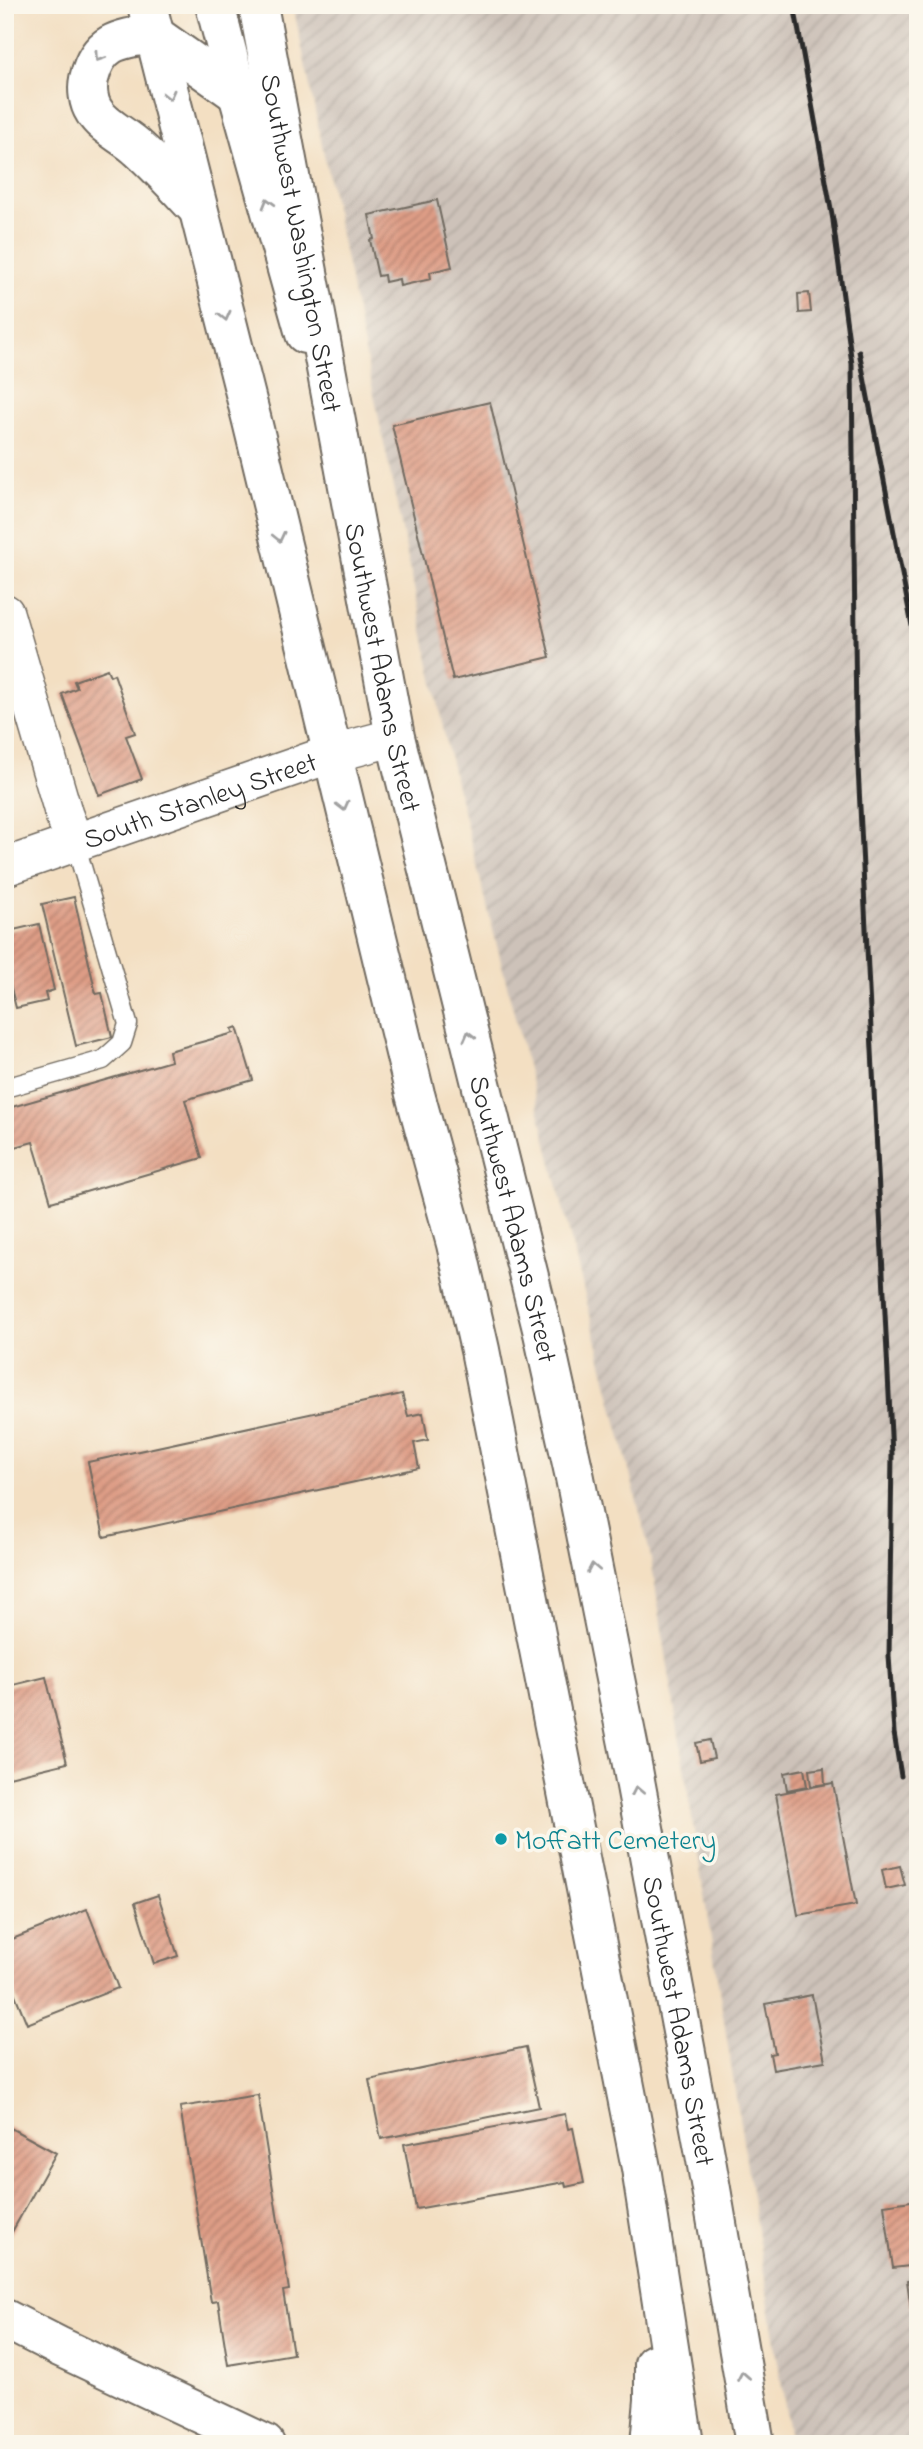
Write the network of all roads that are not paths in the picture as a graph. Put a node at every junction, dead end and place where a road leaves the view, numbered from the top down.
1 (215, 5) edge
2 (258, 5) edge
3 (150, 20) edge
4 (238, 94) junction
5 (198, 208) junction
6 (346, 481) junction
7 (5, 613) edge
8 (395, 737) junction
9 (331, 754) junction
10 (75, 842) junction
11 (5, 867) edge
12 (5, 1088) edge
13 (648, 2207) junction
14 (5, 2319) edge
15 (58, 2346) junction
16 (213, 2444) edge
17 (265, 2444) edge
18 (650, 2444) edge
19 (684, 2444) edge
20 (755, 2444) edge

1 - 4 main road, Southwest Adams Street
2 - 6 main road, Southwest Washington Street
3 - 4 main road
3 -> 5 main road
3 -> 5 main road
6 -> 4 main road, Southwest Adams Street
5 -> 9 main road
6 - 8 main road, Southwest Adams Street
7 - 10 street
8 - 9 street, South Stanley Street
20 -> 8 main road, Southwest Adams Street
9 - 10 street, South Stanley Street
9 -> 13 main road
10 - 11 street, South Stanley Street
10 - 12 lane
13 - 18 main road
13 - 19 main road
14 - 15 main road
15 - 16 main road
15 - 17 main road

